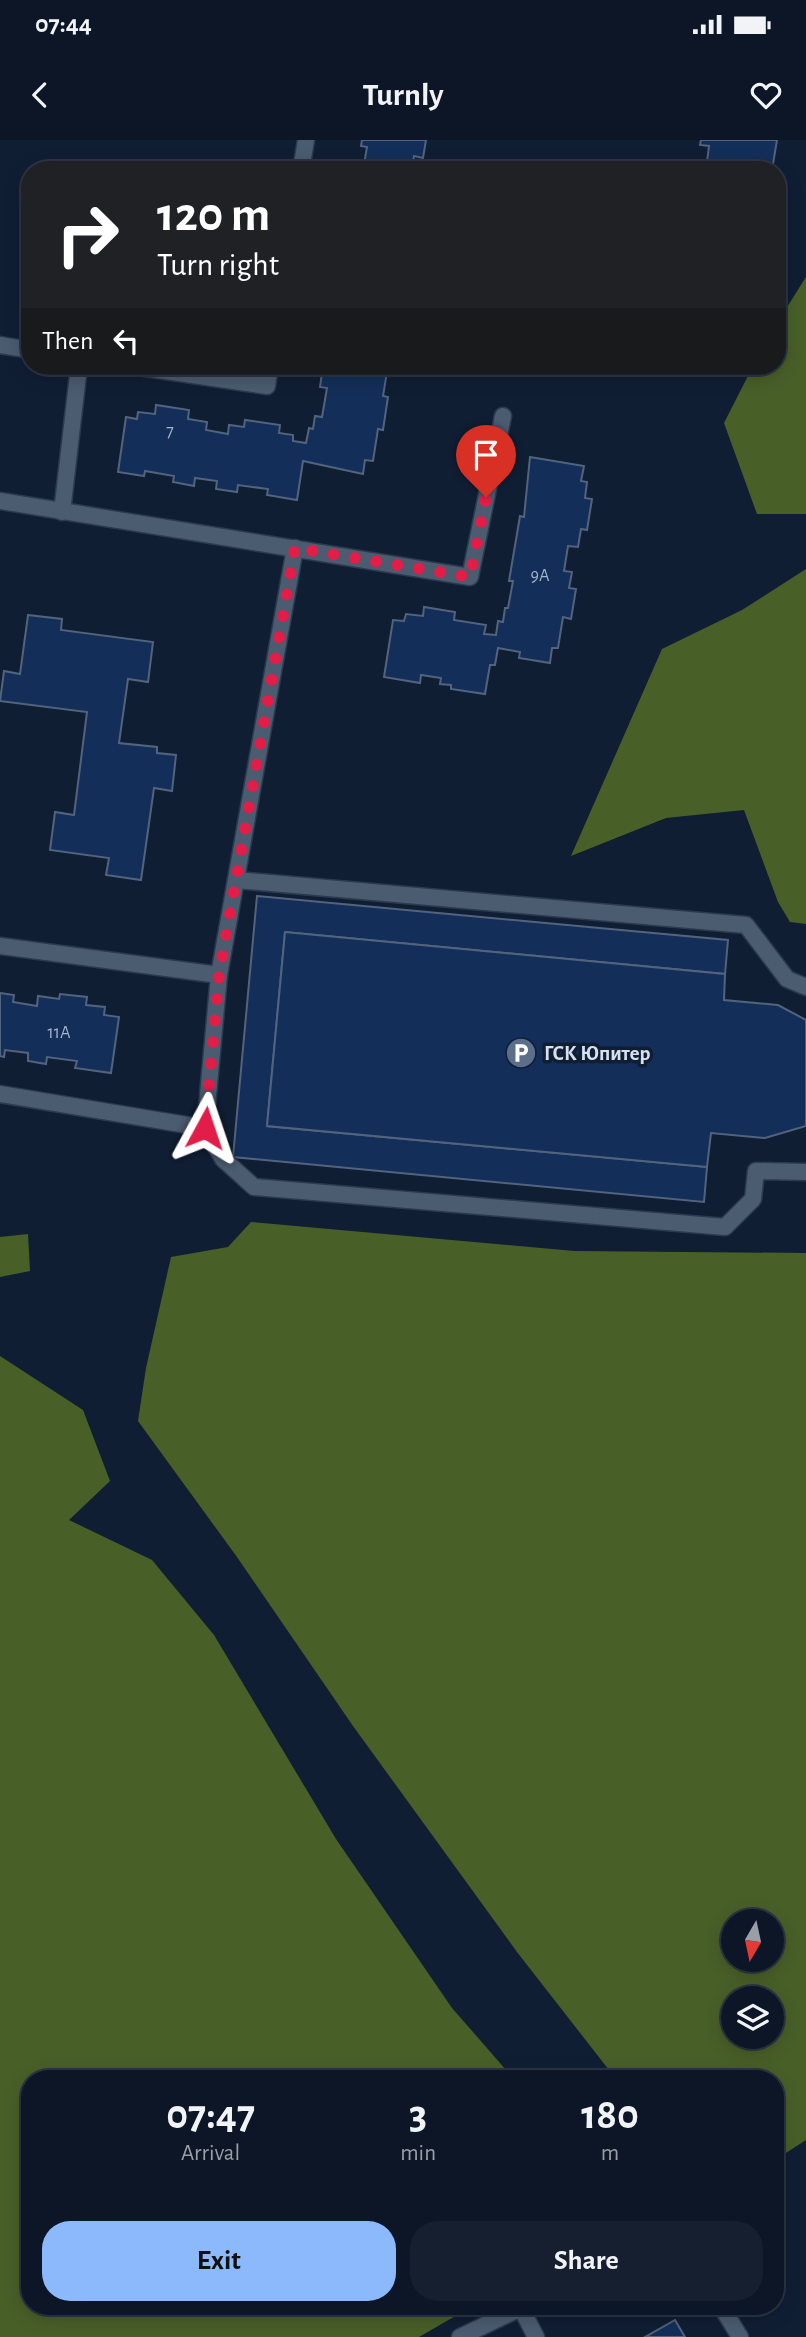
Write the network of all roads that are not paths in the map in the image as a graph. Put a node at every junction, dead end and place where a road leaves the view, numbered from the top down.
1 (306, 140) edge
2 (303, 161) edge
3 (0, 345) edge
4 (21, 348) edge
5 (78, 375) edge
6 (193, 375) edge
7 (269, 375) edge
8 (503, 416) dead end
9 (0, 501) edge
10 (62, 512) junction
11 (295, 548) junction
12 (236, 880) junction
13 (0, 946) edge
14 (219, 975) junction
15 (806, 987) edge
16 (0, 1094) edge
17 (205, 1128) junction
18 (806, 1172) edge
19 (505, 2315) edge
20 (526, 2315) edge
21 (727, 2315) edge
22 (460, 2337) edge
23 (536, 2337) edge
24 (740, 2337) edge

1 - 2 lane
3 - 4 lane
5 - 10 lane
6 - 7 lane
8 - 11 lane
9 - 10 lane
10 - 11 lane
11 - 12 lane
12 - 14 lane
12 - 15 lane
13 - 14 lane
14 - 17 lane
16 - 17 lane
17 - 18 lane
19 - 22 lane
20 - 23 lane
21 - 24 lane

